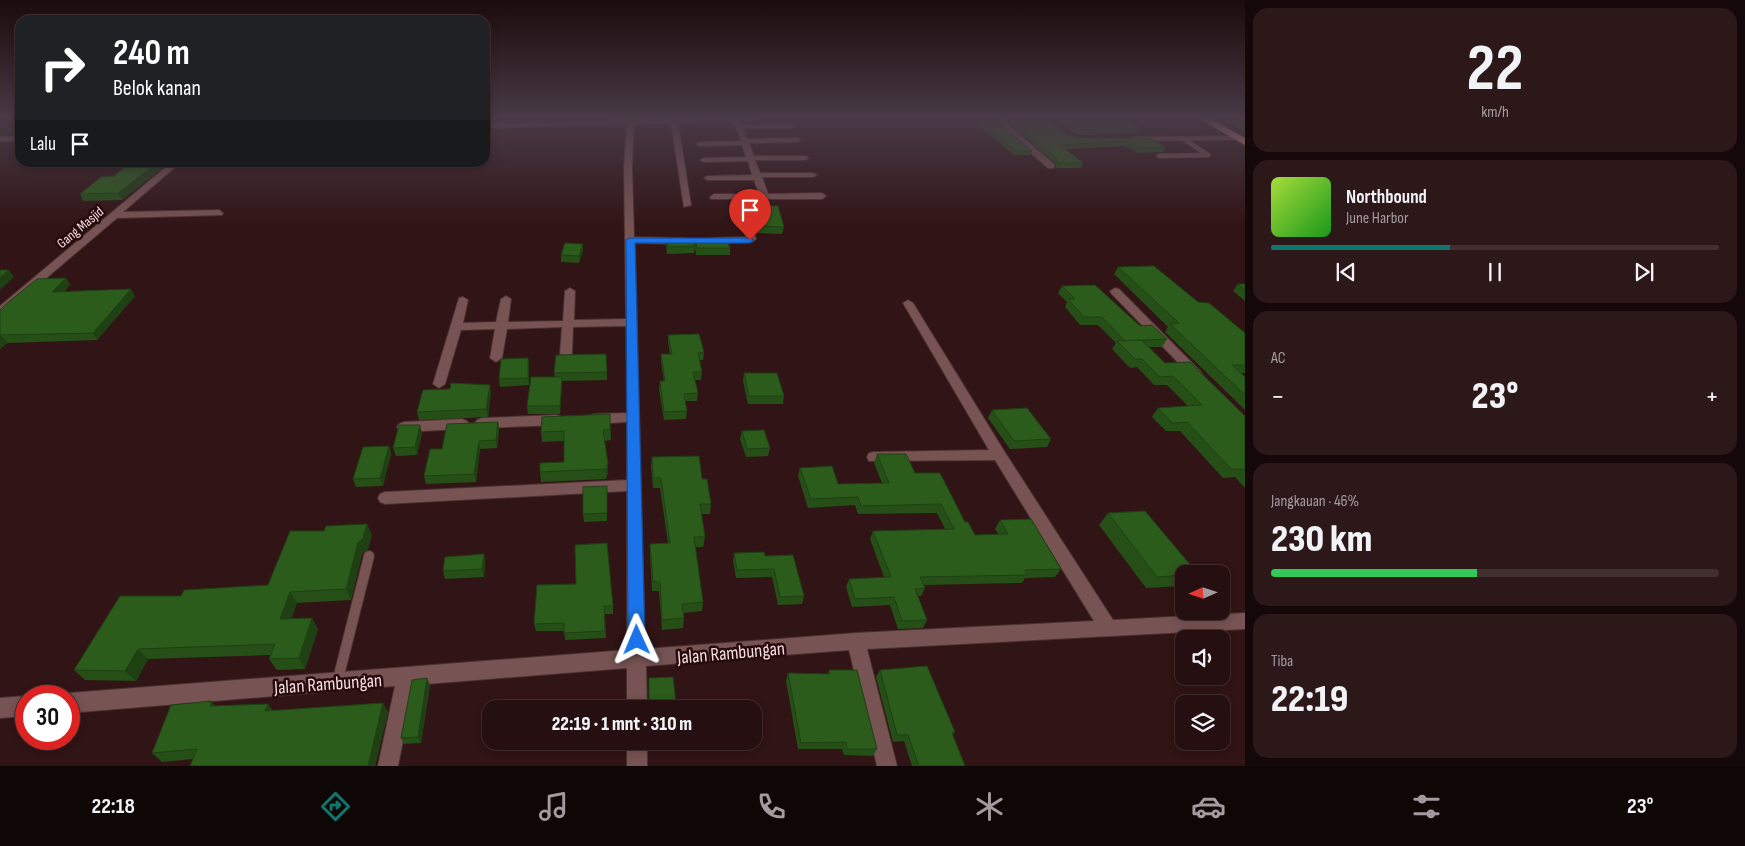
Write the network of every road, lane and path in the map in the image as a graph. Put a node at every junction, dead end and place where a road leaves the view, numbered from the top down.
1 (627, 155) edge
2 (679, 155) edge
3 (749, 155) edge
4 (1038, 155) edge
5 (1208, 155) edge
6 (1159, 156) dead end
7 (805, 158) dead end
8 (751, 159) junction
9 (704, 160) dead end
10 (1051, 166) dead end
11 (172, 167) edge
12 (813, 174) dead end
13 (757, 176) junction
14 (708, 178) dead end
15 (764, 196) junction
16 (822, 196) dead end
17 (714, 197) dead end
18 (687, 205) dead end
19 (219, 213) dead end
20 (115, 216) junction
21 (748, 229) dead end
22 (630, 240) junction
23 (570, 291) dead end
24 (1115, 292) dead end
25 (506, 299) dead end
26 (463, 300) dead end
27 (908, 303) dead end
28 (0, 312) edge
29 (632, 322) junction
30 (568, 324) junction
31 (501, 326) junction
32 (456, 327) junction
33 (566, 354) edge
34 (496, 358) dead end
35 (1202, 380) edge
36 (439, 384) dead end
37 (634, 417) junction
38 (404, 427) edge
39 (999, 455) junction
40 (874, 458) dead end
41 (635, 485) junction
42 (385, 498) dead end
43 (369, 556) dead end
44 (1245, 621) edge
45 (1108, 628) junction
46 (856, 641) junction
47 (637, 660) junction
48 (406, 677) junction
49 (337, 683) junction
50 (637, 700) edge
51 (80, 701) edge
52 (15, 707) edge
53 (0, 708) edge
54 (637, 750) edge
55 (388, 766) edge
56 (637, 766) edge
57 (887, 766) edge

1 - 22 street
2 - 18 street
3 - 8 street
4 - 10 street
5 - 6 lane
7 - 8 street
8 - 9 street
8 - 13 street
11 - 20 street, Gang Masjid
12 - 13 street
13 - 14 street
13 - 15 street
15 - 16 street
15 - 17 street
19 - 20 street
20 - 28 street, Gang Masjid
21 - 22 street
22 - 29 street
23 - 30 street
24 - 35 street
25 - 31 street
26 - 32 street
27 - 39 street
29 - 30 street
29 - 37 street
30 - 31 street
30 - 33 street
31 - 32 street
31 - 34 street
32 - 36 street
37 - 38 street
37 - 41 street
39 - 40 street
39 - 45 street
41 - 42 street
41 - 47 street
43 - 49 lane
44 - 45 street, Jalan Rambungan
45 - 46 street, Jalan Rambungan
46 - 47 street, Jalan Rambungan
46 - 57 street
47 - 48 street, Jalan Rambungan
47 - 50 street
48 - 49 street, Jalan Rambungan
48 - 55 street
49 - 51 street, Jalan Rambungan
52 - 53 street
54 - 56 street

